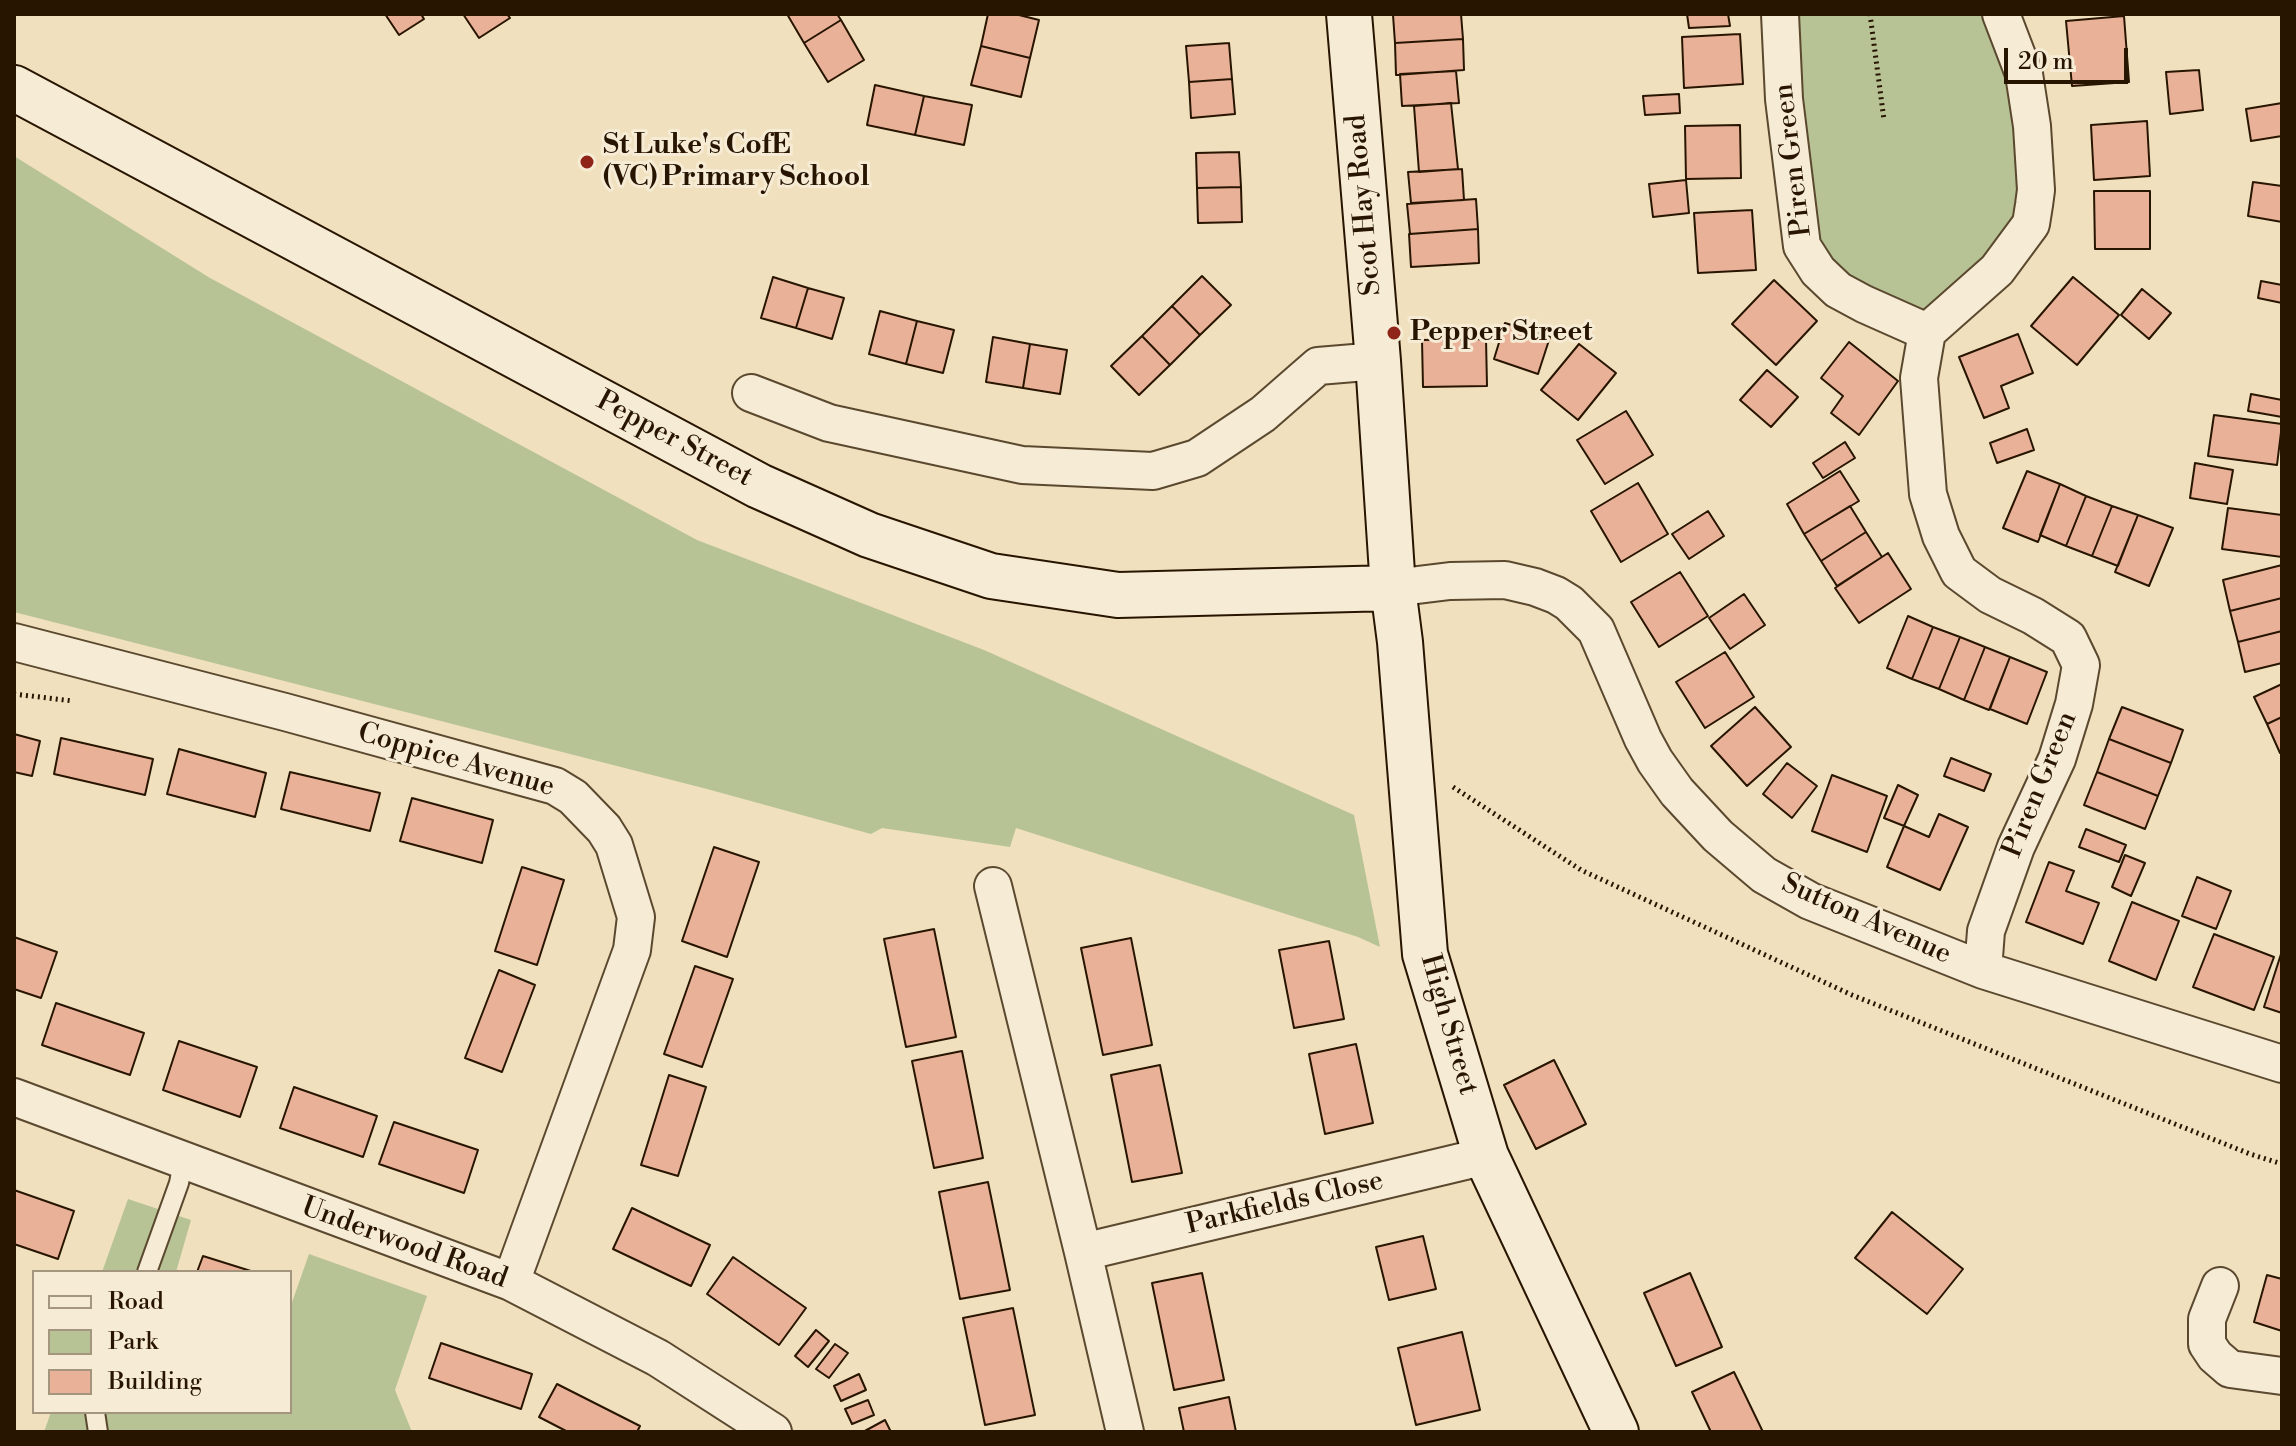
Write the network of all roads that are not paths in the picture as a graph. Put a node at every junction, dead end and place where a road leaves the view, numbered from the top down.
1 (1349, 14) edge
2 (1780, 14) edge
3 (2001, 14) edge
4 (14, 88) edge
5 (1927, 332) junction
6 (1378, 361) junction
7 (751, 393) dead end
8 (1393, 588) junction
9 (14, 642) edge
10 (993, 886) dead end
11 (1983, 970) junction
12 (2282, 1064) edge
13 (14, 1097) edge
14 (1486, 1156) junction
15 (183, 1162) junction
16 (1083, 1252) junction
17 (148, 1270) edge
18 (511, 1282) junction
19 (2220, 1286) dead end
20 (2282, 1376) edge
21 (773, 1432) edge
22 (1125, 1432) edge
23 (1616, 1432) edge

1 - 6 main road, Scot Hay Road
2 - 5 street, Piren Green
3 - 5 street
4 - 8 main road, Pepper Street
5 - 11 street, Piren Green
6 - 7 street
6 - 8 main road, Scot Hay Road
8 - 11 street, Sutton Avenue
8 - 14 main road, High Street
9 - 18 street, Coppice Avenue
10 - 16 street
11 - 12 street, Sutton Avenue
13 - 15 street, Underwood Road
14 - 16 street, Parkfields Close
14 - 23 main road, High Street
15 - 17 lane
15 - 18 street, Underwood Road
16 - 22 street
18 - 21 street, Underwood Road
19 - 20 street

